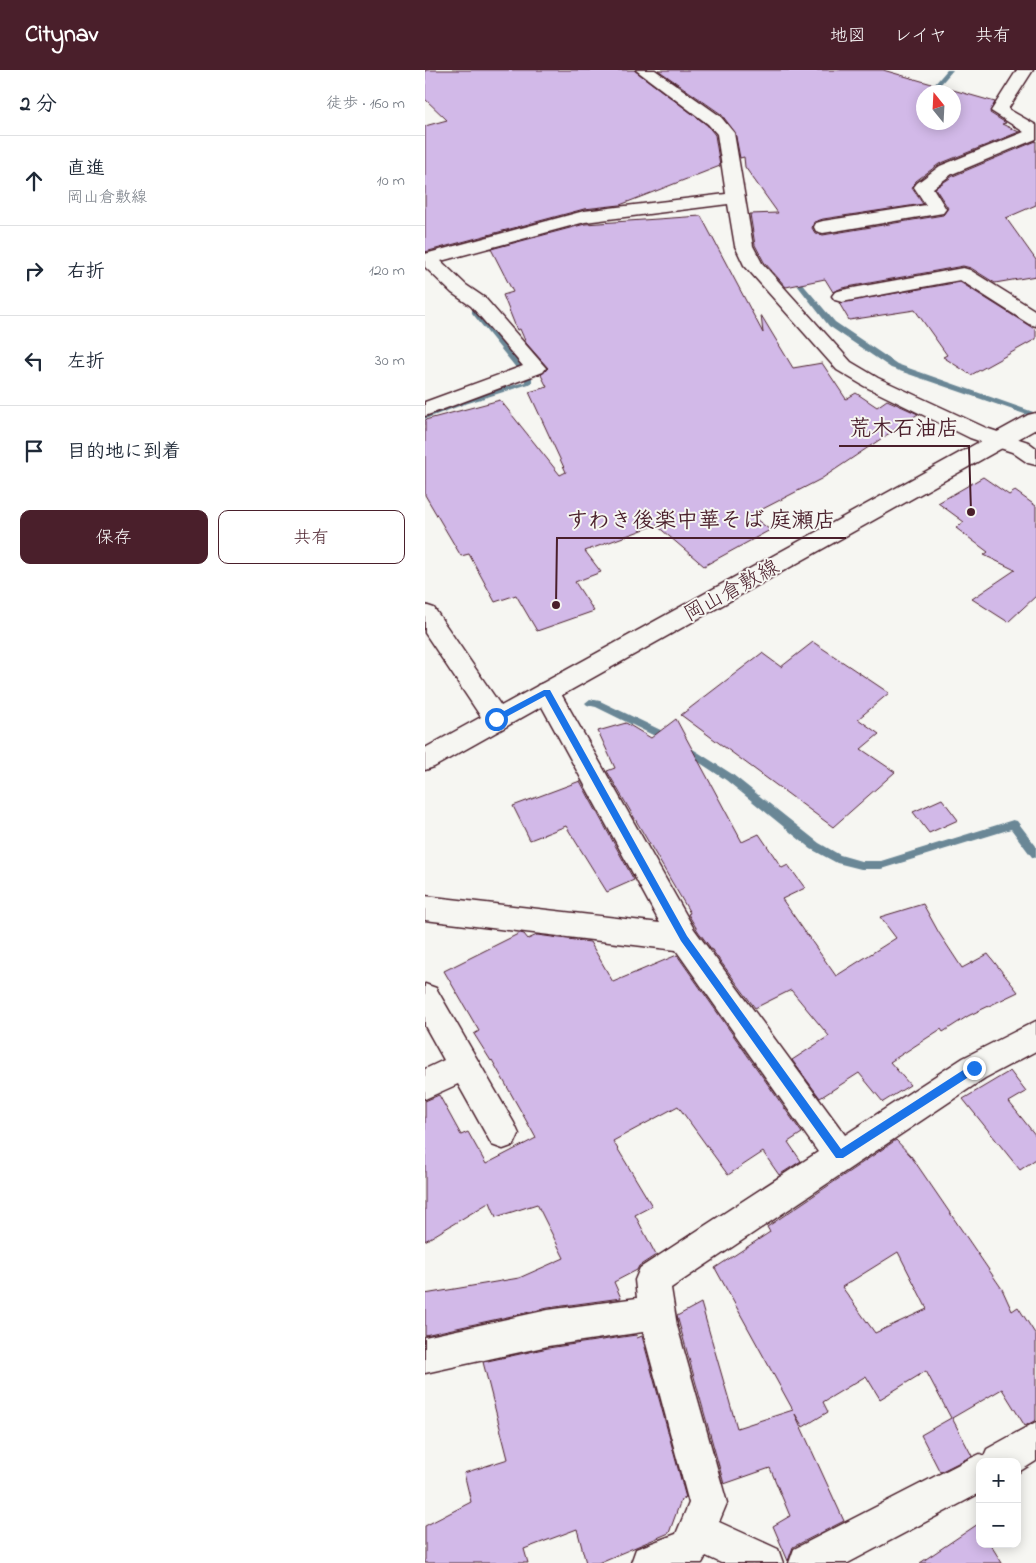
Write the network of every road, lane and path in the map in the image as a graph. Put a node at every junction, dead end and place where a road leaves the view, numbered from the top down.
1 (644, 70) edge
2 (1025, 70) edge
3 (1036, 133) edge
4 (736, 198) junction
5 (823, 227) dead end
6 (842, 296) dead end
7 (1036, 320) edge
8 (425, 409) edge
9 (1028, 424) edge
10 (999, 440) junction
11 (1036, 458) edge
12 (425, 614) edge
13 (547, 692) junction
14 (496, 719) junction
15 (425, 760) edge
16 (425, 908) edge
17 (684, 938) junction
18 (425, 997) edge
19 (1035, 1036) edge
20 (464, 1065) junction
21 (425, 1085) edge
22 (503, 1134) dead end
23 (840, 1155) junction
24 (657, 1313) junction
25 (425, 1355) edge
26 (1036, 1440) edge
27 (1007, 1458) edge
28 (976, 1474) edge
29 (696, 1531) junction
30 (650, 1563) edge
31 (764, 1563) edge
32 (808, 1563) edge

1 - 4 street
2 - 3 street
3 - 5 street
4 - 8 street
4 - 10 street
6 - 7 street
9 - 10 street, 岡山倉敷線
10 - 11 street
10 - 13 street, 岡山倉敷線
12 - 14 street
13 - 14 street, 岡山倉敷線
13 - 17 street
14 - 15 street, 岡山倉敷線
16 - 17 street
17 - 23 street
18 - 20 street
19 - 23 street
20 - 21 street
20 - 22 street
23 - 24 street
24 - 25 street
24 - 29 street
26 - 27 street
28 - 32 street
29 - 30 street
29 - 31 street

